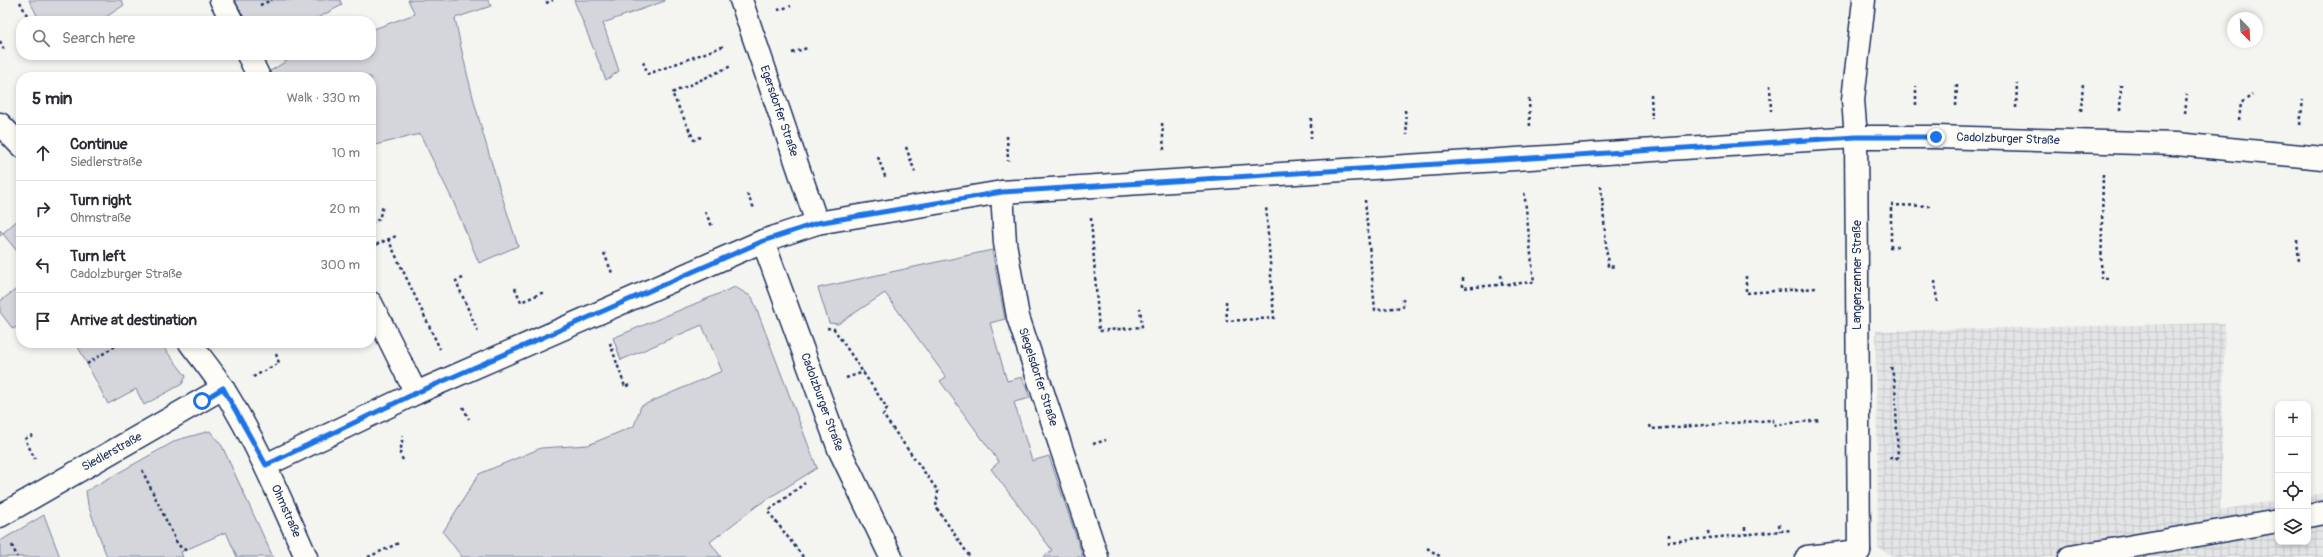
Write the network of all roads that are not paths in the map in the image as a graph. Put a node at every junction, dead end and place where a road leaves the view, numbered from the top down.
1 (221, 0) edge
2 (741, 0) edge
3 (1864, 0) edge
4 (229, 16) edge
5 (250, 60) edge
6 (256, 72) edge
7 (0, 124) edge
8 (1856, 137) junction
9 (16, 141) edge
10 (2323, 158) edge
11 (1002, 192) junction
12 (817, 223) junction
13 (763, 241) junction
14 (376, 313) edge
15 (194, 348) edge
16 (223, 388) junction
17 (416, 393) junction
18 (266, 465) junction
19 (2323, 514) edge
20 (0, 516) edge
21 (2311, 516) edge
22 (2275, 522) edge
23 (1862, 554) edge
24 (306, 557) edge
25 (891, 557) edge
26 (1097, 557) edge
27 (1807, 557) edge
28 (2070, 557) edge

1 - 4 street
2 - 12 street, Egersdorfer Straße
3 - 8 street, Langenzenner Straße
5 - 6 street
7 - 9 street
8 - 10 street, Cadolzburger Straße
8 - 11 street, Cadolzburger Straße
8 - 23 street, Langenzenner Straße
11 - 12 street, Cadolzburger Straße
11 - 26 street, Siegelsdorfer Straße
12 - 13 street, Cadolzburger Straße
13 - 17 street, Cadolzburger Straße
13 - 25 street, Cadolzburger Straße
14 - 17 street
15 - 16 street, Ohmstraße
16 - 18 street, Ohmstraße
16 - 20 street, Siedlerstraße
17 - 18 street, Cadolzburger Straße
18 - 24 street, Ohmstraße
19 - 21 street
22 - 28 street
23 - 27 street

